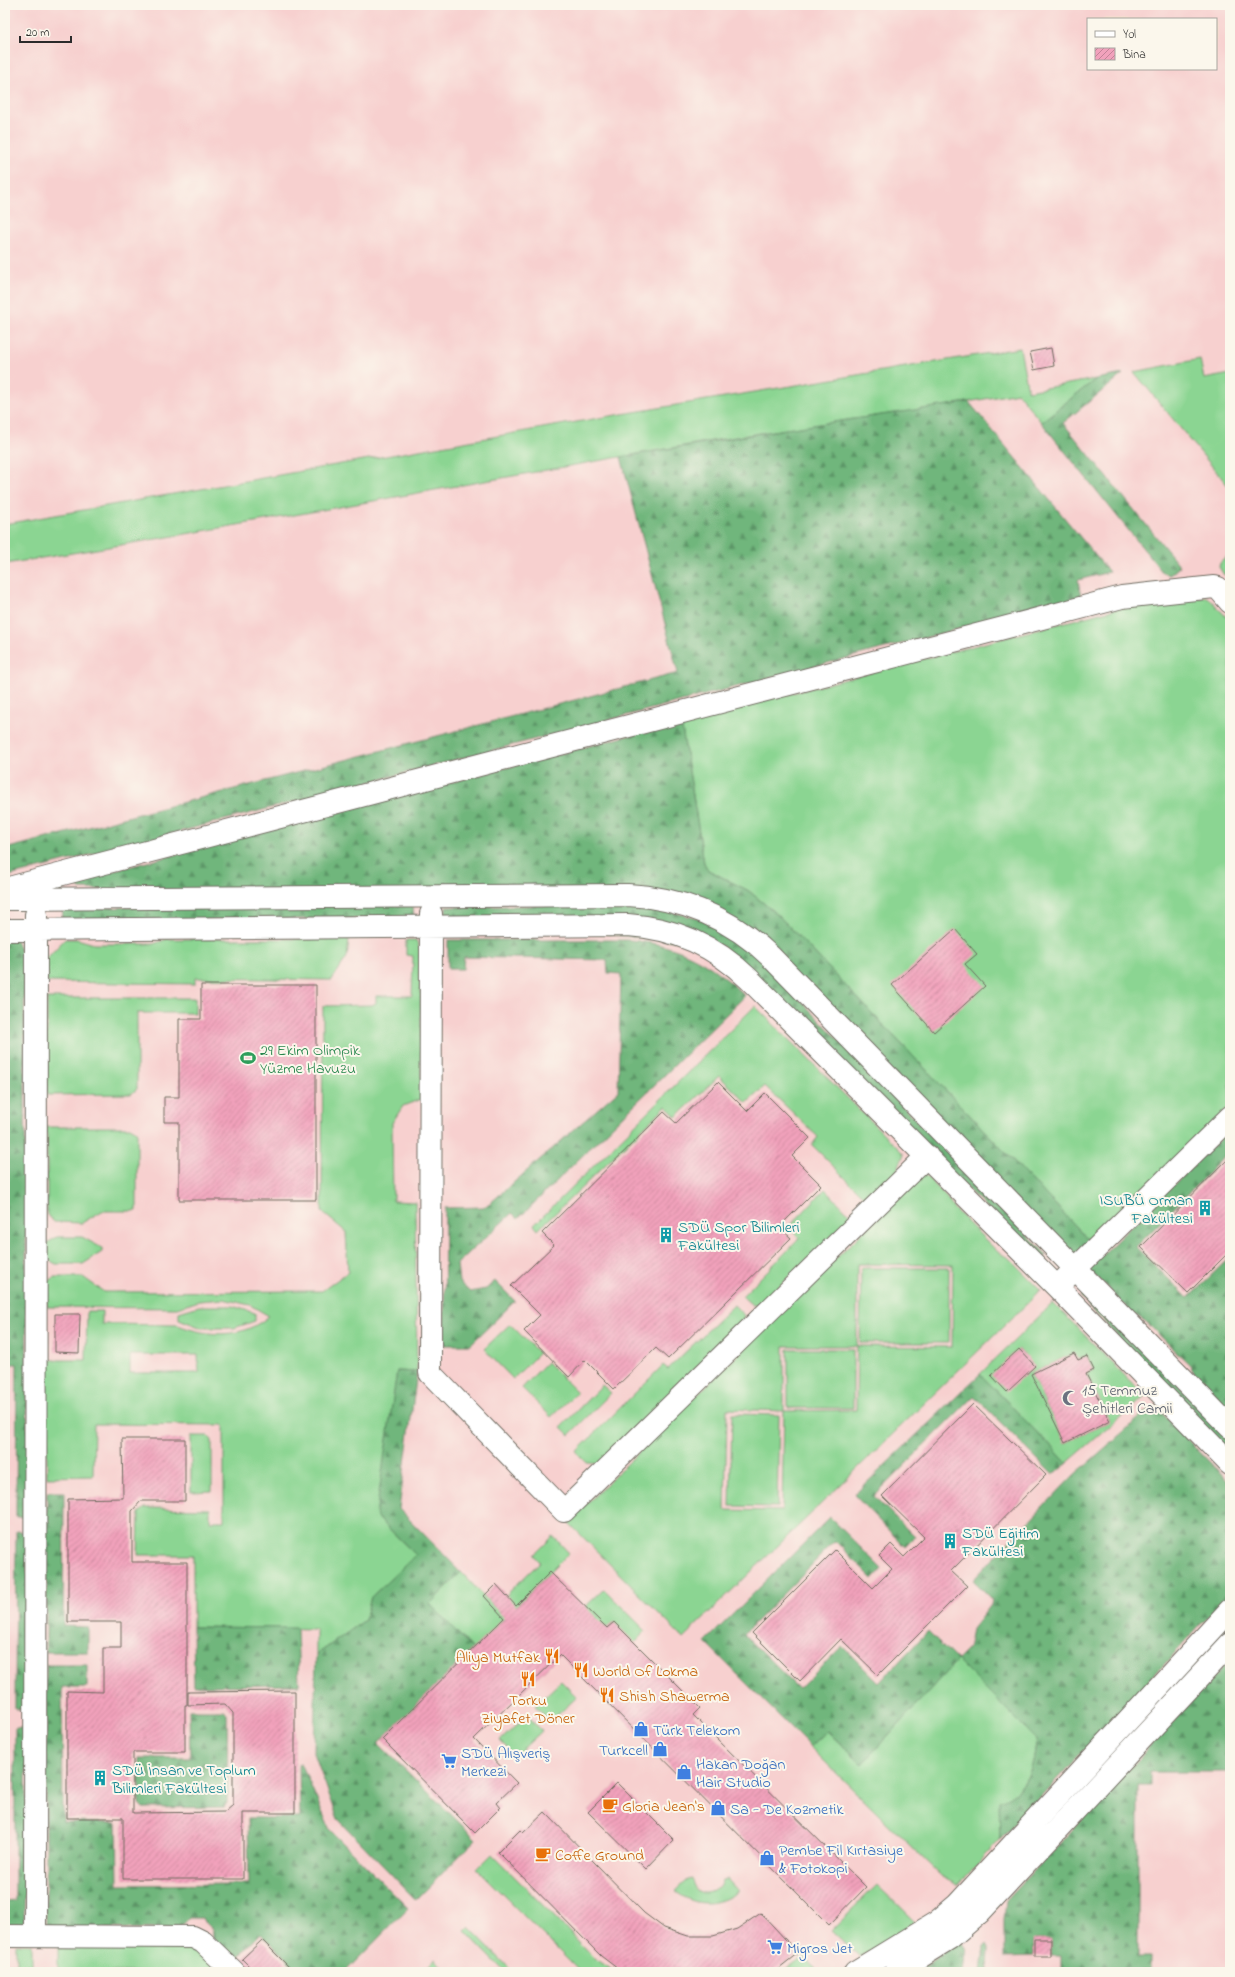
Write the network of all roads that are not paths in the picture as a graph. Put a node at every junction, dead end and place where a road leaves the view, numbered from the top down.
1 (1230, 602) edge
2 (45, 878) junction
3 (5, 890) edge
4 (431, 897) junction
5 (5, 899) edge
6 (36, 899) junction
7 (431, 927) junction
8 (36, 929) junction
9 (5, 930) edge
10 (1230, 1117) edge
11 (927, 1156) junction
12 (1075, 1269) junction
13 (1057, 1287) junction
14 (1230, 1427) edge
15 (1230, 1464) edge
16 (1230, 1610) edge
17 (1230, 1644) edge
18 (5, 1936) edge
19 (36, 1936) junction
20 (234, 1972) edge
21 (855, 1972) edge
22 (895, 1972) edge

1 - 2 street
2 - 3 street
2 - 6 street
4 - 6 street
4 - 7 street
4 - 12 street
5 - 6 street
6 - 8 street
7 - 8 street
7 - 11 street
7 - 11 street
8 - 9 street
8 - 19 street
10 - 12 street
11 - 13 street
12 - 13 street
12 - 14 street
13 - 15 street
16 - 21 street
17 - 22 street
18 - 19 street
19 - 20 street

